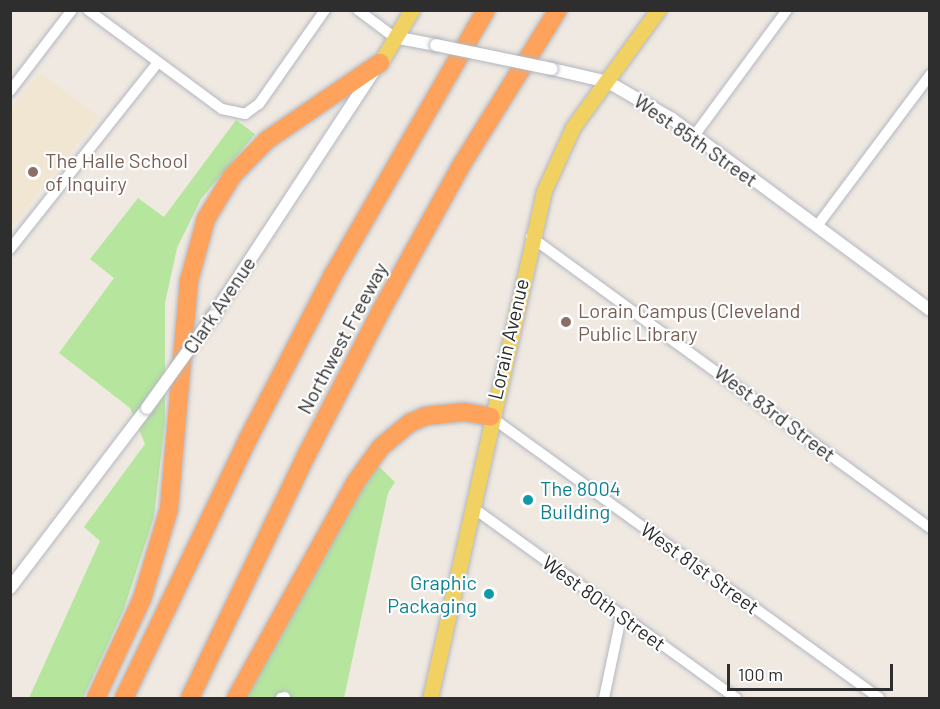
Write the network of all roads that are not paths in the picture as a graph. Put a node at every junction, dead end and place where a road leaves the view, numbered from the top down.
1 (72, 10) edge
2 (88, 10) edge
3 (325, 10) edge
4 (358, 10) edge
5 (412, 10) edge
6 (486, 10) edge
7 (558, 10) edge
8 (658, 10) edge
9 (787, 10) edge
10 (394, 37) junction
11 (158, 62) junction
12 (380, 63) junction
13 (930, 75) edge
14 (608, 82) junction
15 (10, 91) edge
16 (694, 136) junction
17 (817, 226) junction
18 (531, 237) junction
19 (10, 249) edge
20 (930, 310) edge
21 (491, 417) junction
22 (472, 507) junction
23 (930, 528) edge
24 (10, 588) edge
25 (621, 617) junction
26 (96, 699) edge
27 (124, 699) edge
28 (190, 699) edge
29 (236, 699) edge
30 (430, 699) edge
31 (604, 699) edge
32 (736, 699) edge
33 (879, 699) edge

1 - 15 street
2 - 11 street
3 - 11 street
4 - 10 street
5 - 10 main road, Clark Avenue
6 - 27 highway, Northwest Freeway
7 - 28 highway, Northwest Freeway
8 - 14 main road, Lorain Avenue
9 - 16 street
10 - 12 main road, Clark Avenue
10 - 14 street, West 85th Street, bridge
11 - 19 street
12 - 24 street, Clark Avenue, bridge
12 - 26 highway
13 - 17 street
14 - 16 street, West 85th Street
14 - 18 main road, Lorain Avenue
16 - 17 street, West 85th Street
17 - 20 street, West 85th Street
18 - 21 main road, Lorain Avenue
18 - 23 street, West 83rd Street
21 - 22 main road, Lorain Avenue
21 - 29 highway
21 - 33 street, West 81st Street
22 - 25 street, West 80th Street
22 - 30 main road, Lorain Avenue
25 - 31 street
25 - 32 street, West 80th Street

